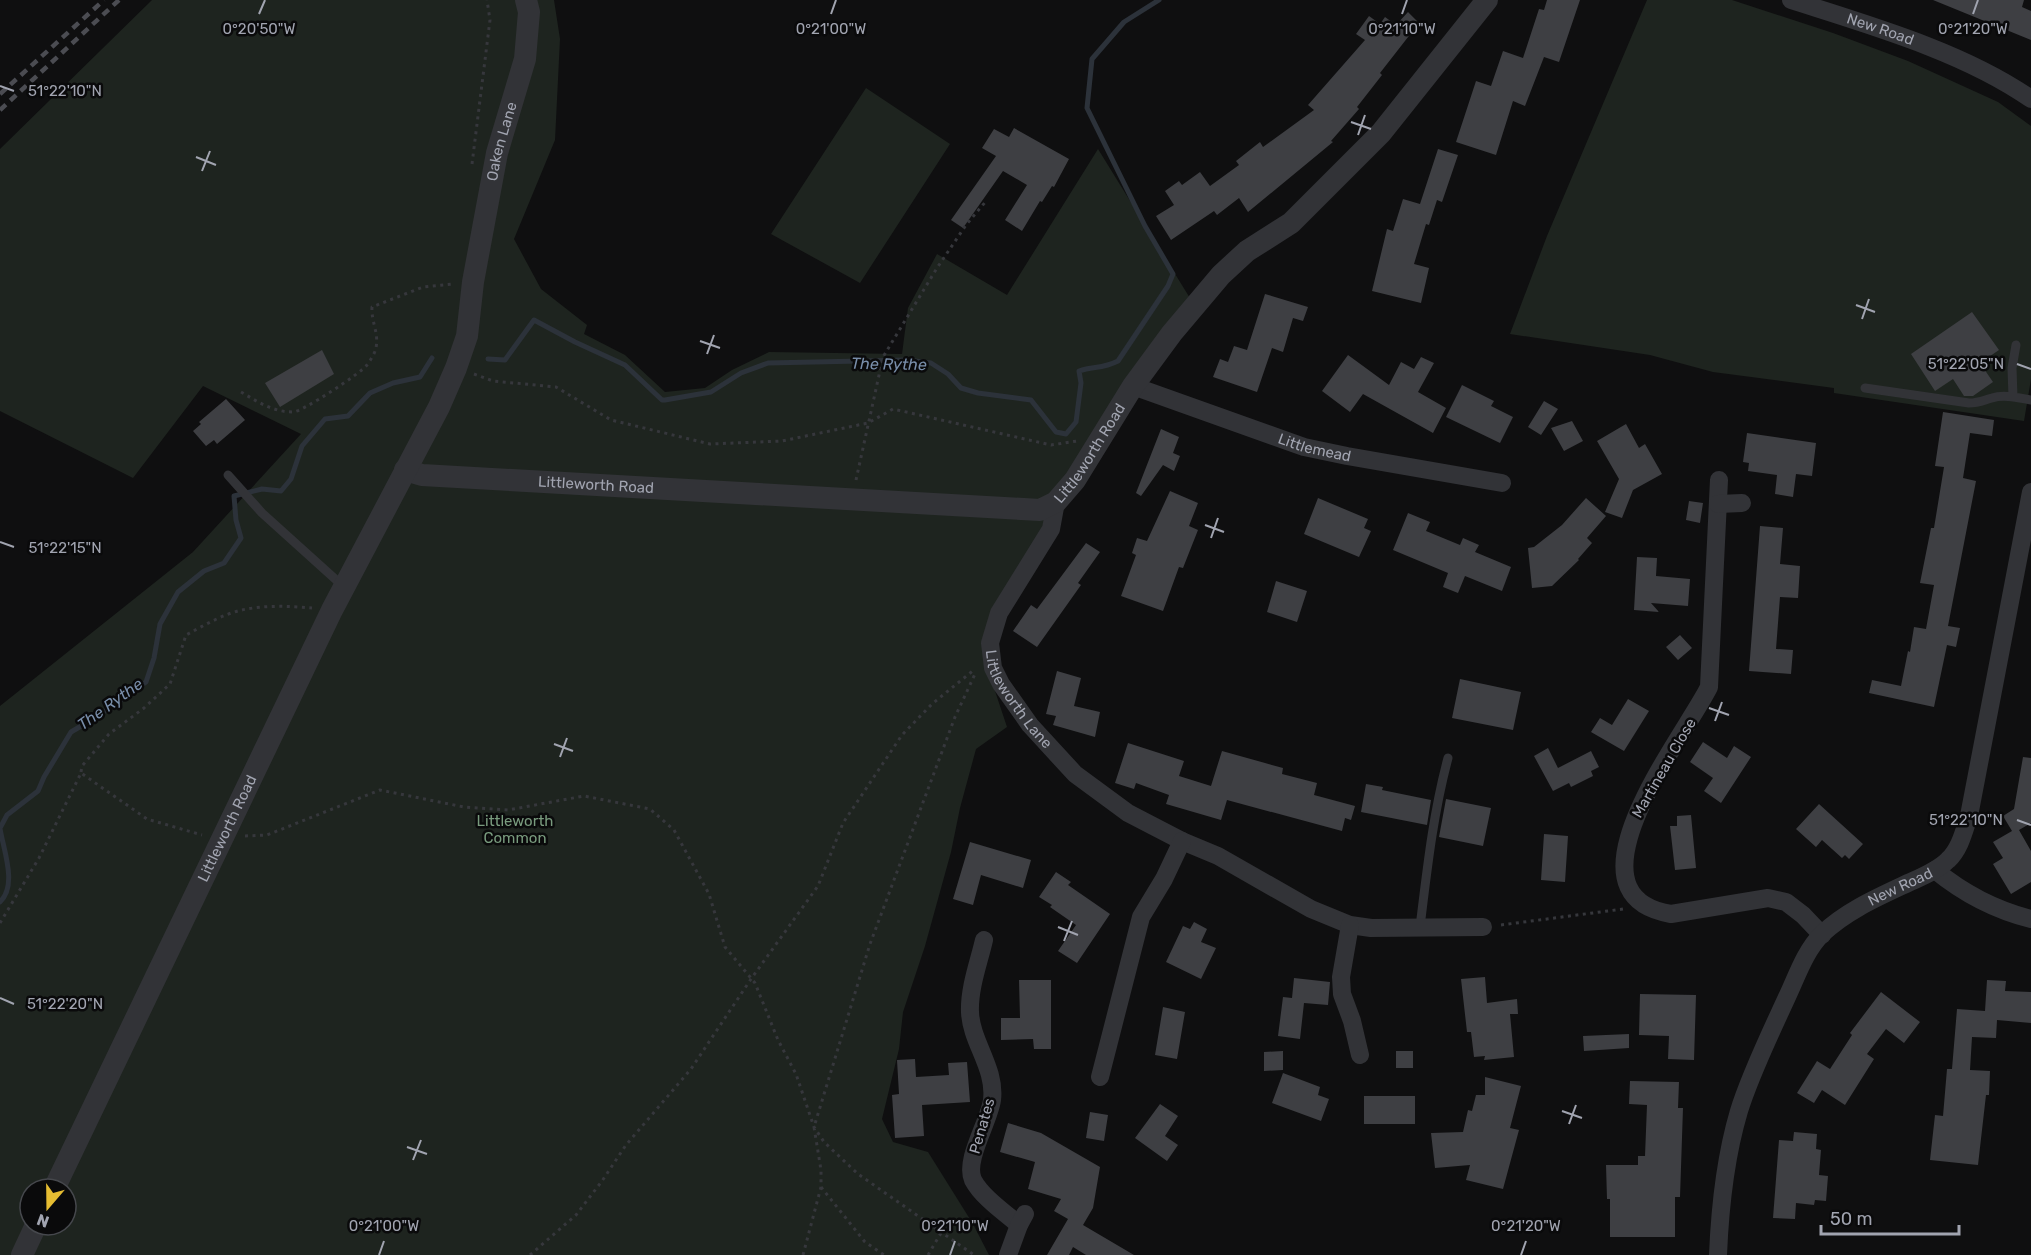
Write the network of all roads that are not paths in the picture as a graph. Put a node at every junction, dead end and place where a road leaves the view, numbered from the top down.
1 (526, 0) edge
2 (1487, 0) edge
3 (1791, 0) edge
4 (1819, 4) edge
5 (2031, 99) edge
6 (473, 282) joint
7 (2016, 345) dead end
8 (1133, 386) junction
9 (1865, 388) dead end
10 (2013, 397) junction
11 (2031, 400) edge
12 (405, 470) junction
13 (228, 475) dead end
14 (1719, 480) dead end
15 (1502, 483) dead end
16 (2031, 492) edge
17 (1056, 502) junction
18 (1742, 503) dead end
19 (1718, 504) junction
20 (344, 587) junction
21 (1448, 758) dead end
22 (1182, 841) junction
23 (1935, 870) junction
24 (2031, 919) edge
25 (1350, 925) junction
26 (1420, 927) junction
27 (1483, 927) road end
28 (1822, 935) junction
29 (984, 940) dead end
30 (1358, 1057) dead end
31 (1100, 1077) dead end
32 (60, 1177) edge
33 (30, 1237) edge
34 (22, 1255) edge
35 (1008, 1255) edge
36 (1718, 1255) edge

1 - 6 street, Oaken Lane
2 - 8 street, Littleworth Road
3 - 4 street, New Road
4 - 5 street, New Road
6 - 12 street, Littleworth Road
7 - 10 lane
8 - 15 street, Littlemead
8 - 17 street, Littleworth Road
9 - 10 lane
10 - 11 lane
12 - 17 street, Littleworth Road
12 - 20 street, Littleworth Road
13 - 20 lane
14 - 19 street, Martineau Close
16 - 23 street, New Road
17 - 22 street, Littleworth Lane
18 - 19 street
19 - 28 street, Martineau Close
20 - 32 street, Littleworth Road
21 - 26 lane
22 - 25 street, Littleworth Lane
22 - 31 street
23 - 24 street
23 - 28 street, New Road
25 - 26 street, Littleworth Lane
25 - 30 street
26 - 27 street, Littleworth Lane
28 - 36 street, New Road
29 - 35 street, Penates
33 - 34 street

